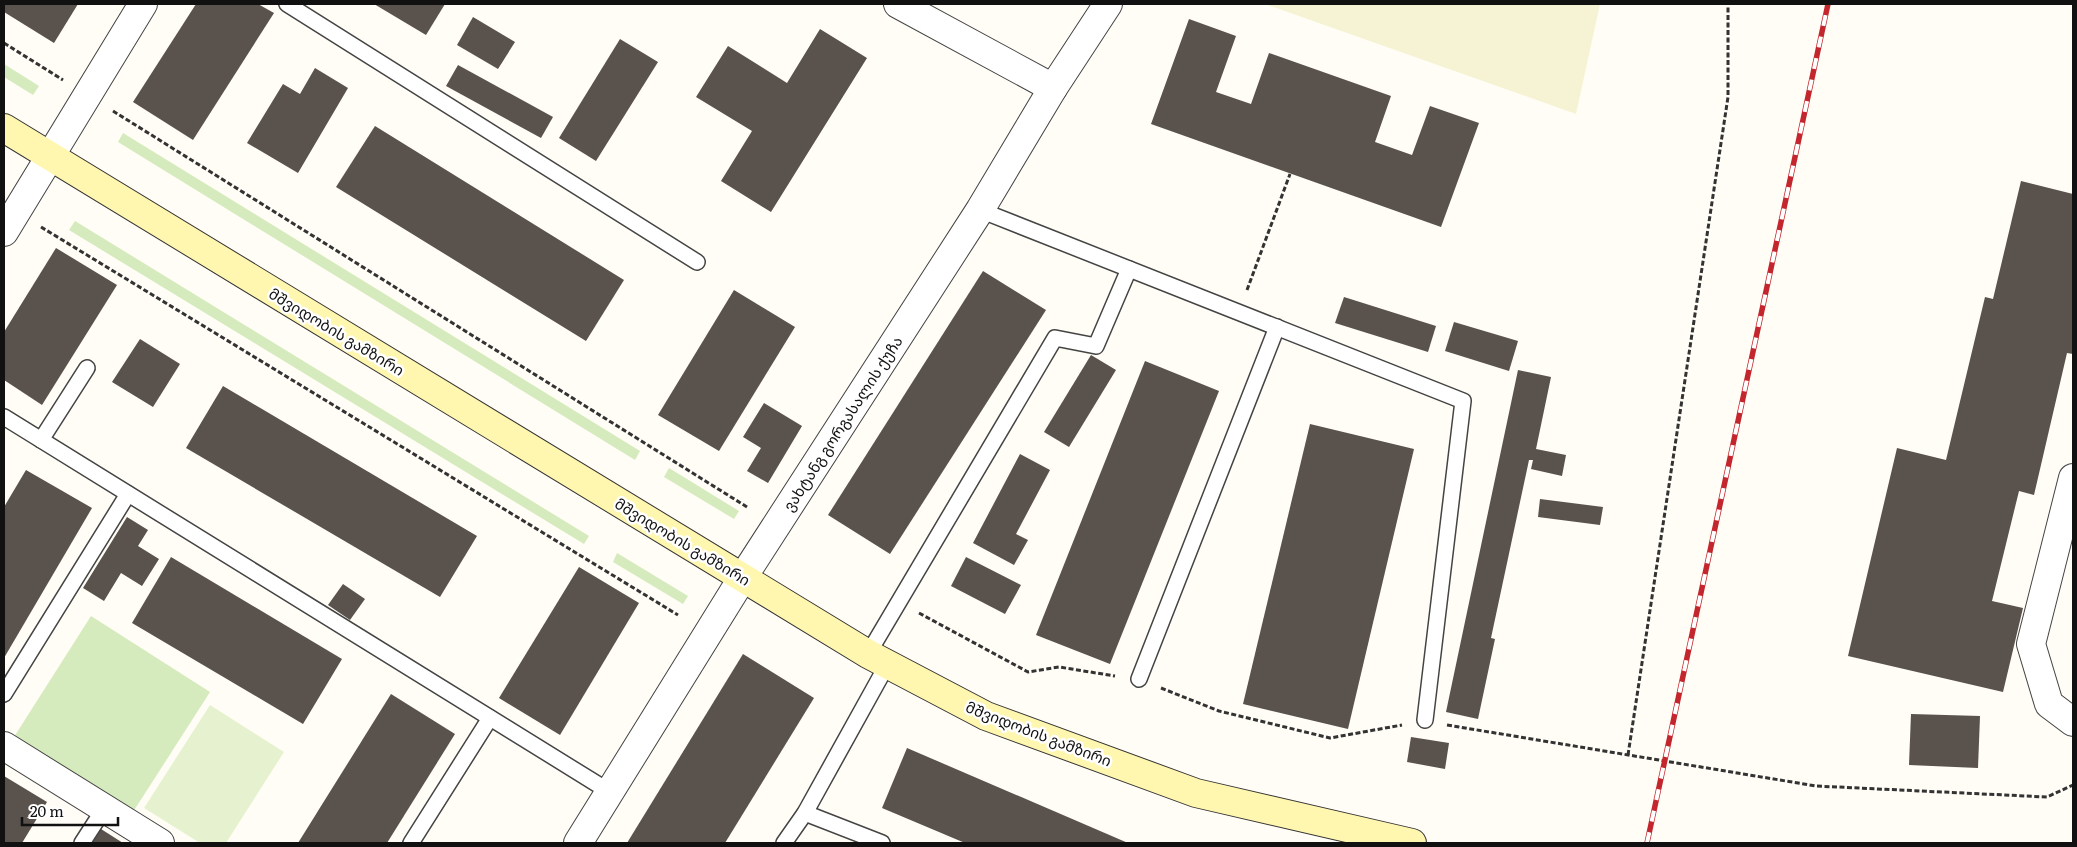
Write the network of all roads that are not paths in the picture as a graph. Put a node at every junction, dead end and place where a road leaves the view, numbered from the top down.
1 (143, 4) edge
2 (287, 4) edge
3 (898, 4) edge
4 (1108, 4) edge
5 (1053, 88) junction
6 (4, 128) edge
7 (50, 156) junction
8 (980, 210) junction
9 (10, 222) edge
10 (697, 262) dead end
11 (1129, 269) junction
12 (1277, 327) junction
13 (87, 368) dead end
14 (4, 417) edge
15 (42, 440) junction
16 (2073, 478) edge
17 (128, 494) junction
18 (743, 577) junction
19 (878, 660) junction
20 (1139, 679) dead end
21 (4, 694) edge
22 (490, 718) junction
23 (1425, 720) road end
24 (2073, 722) edge
25 (4, 746) edge
26 (610, 792) junction
27 (104, 809) junction
28 (805, 813) junction
29 (82, 843) edge
30 (160, 843) edge
31 (410, 843) edge
32 (578, 843) edge
33 (784, 843) edge
34 (882, 843) edge
35 (1412, 843) edge

1 - 7 street
2 - 10 lane
3 - 5 street
4 - 5 street, ვახტანგ გორგასალის ქუჩა
5 - 8 street, ვახტანგ გორგასალის ქუჩა
6 - 7 main road, მშვიდობის გამზირი
7 - 9 street
7 - 18 main road, მშვიდობის გამზირი
8 - 11 lane
8 - 18 street, ვახტანგ გორგასალის ქუჩა
11 - 12 lane
11 - 19 lane
12 - 20 lane
12 - 23 lane
13 - 15 lane
14 - 15 lane
15 - 17 lane
16 - 24 street
17 - 21 lane
17 - 22 lane
18 - 19 main road, მშვიდობის გამზირი
18 - 26 street, ვახტანგ გორგასალის ქუჩა
19 - 28 lane
19 - 35 main road, მშვიდობის გამზირი
22 - 26 lane
22 - 31 lane
25 - 27 street
26 - 32 street, ვახტანგ გორგასალის ქუჩა
27 - 29 lane
27 - 30 street
28 - 33 lane
28 - 34 lane

